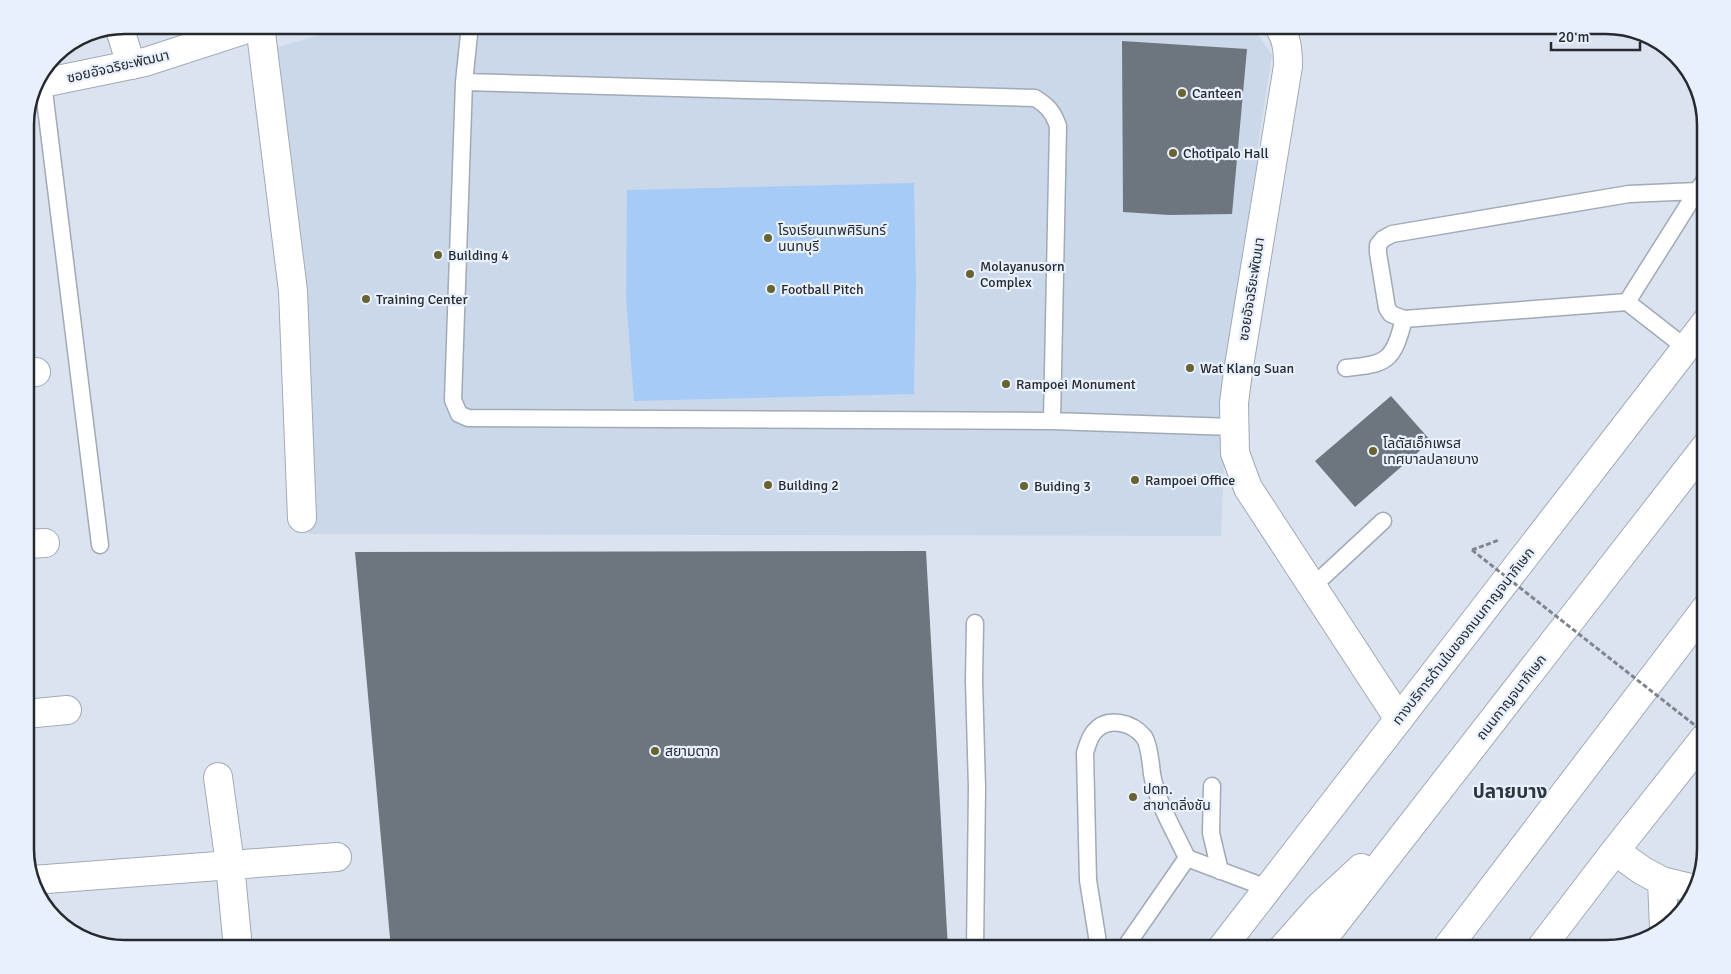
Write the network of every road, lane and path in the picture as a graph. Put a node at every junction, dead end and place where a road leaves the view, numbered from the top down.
1 (121, 34) edge
2 (232, 34) edge
3 (261, 34) edge
4 (469, 34) edge
5 (1283, 34) edge
6 (131, 65) junction
7 (464, 82) junction
8 (44, 83) edge
9 (39, 94) edge
10 (1697, 185) edge
11 (1697, 191) edge
12 (1627, 302) junction
13 (1404, 319) junction
14 (1697, 334) edge
15 (1686, 348) junction
16 (1346, 368) dead end
17 (1052, 421) junction
18 (1233, 427) junction
19 (1697, 458) edge
20 (302, 518) dead end
21 (1382, 521) dead end
22 (100, 545) dead end
23 (1472, 550) dead end
24 (1312, 587) junction
25 (1697, 620) edge
26 (975, 623) dead end
27 (67, 710) dead end
28 (34, 713) edge
29 (1399, 719) junction
30 (1697, 728) edge
31 (1697, 746) edge
32 (218, 777) dead end
33 (1212, 786) dead end
34 (1400, 838) junction
35 (1614, 851) junction
36 (337, 857) dead end
37 (1187, 858) junction
38 (230, 864) junction
39 (1220, 871) junction
40 (39, 879) edge
41 (1662, 881) junction
42 (1267, 888) junction
43 (1688, 888) edge
44 (1664, 921) edge
45 (237, 940) edge
46 (975, 940) edge
47 (1098, 940) edge
48 (1130, 940) edge
49 (1228, 940) edge
50 (1290, 940) edge
51 (1322, 940) edge
52 (1453, 940) edge
53 (1552, 940) edge

1 - 6 main road
2 - 6 main road, ซอยอัจฉริยะพัฒนา
3 - 20 main road
4 - 7 lane
5 - 18 main road, ซอยอัจฉริยะพัฒนา
6 - 8 main road, ซอยอัจฉริยะพัฒนา
7 - 17 lane
7 - 17 lane
9 - 22 lane
10 - 13 lane
11 - 12 lane
12 - 13 lane
12 - 15 lane
13 - 16 lane
14 - 15 main road, ทางบริการด้านในของถนนกาญจนาภิเษก
15 - 29 main road, ทางบริการด้านในของถนนกาญจนาภิเษก
17 - 18 lane
18 - 24 main road, ซอยอัจฉริยะพัฒนา
19 - 34 main road, ถนนกาญจนาภิเษก
21 - 24 lane
23 - 30 path, bridge
24 - 29 main road, ซอยอัจฉริยะพัฒนา
25 - 52 main road
26 - 46 lane
27 - 28 main road
29 - 42 main road, ทางบริการด้านในของถนนกาญจนาภิเษก
31 - 35 main road
32 - 38 main road
33 - 39 lane
34 - 50 main road
34 - 51 main road, ถนนกาญจนาภิเษก
35 - 41 main road
35 - 53 main road
36 - 38 main road
37 - 39 lane
37 - 47 lane
37 - 48 lane
38 - 40 main road
38 - 45 main road
39 - 42 lane
41 - 43 main road
41 - 44 main road
42 - 49 main road, ทางบริการด้านในของถนนกาญจนาภิเษก

